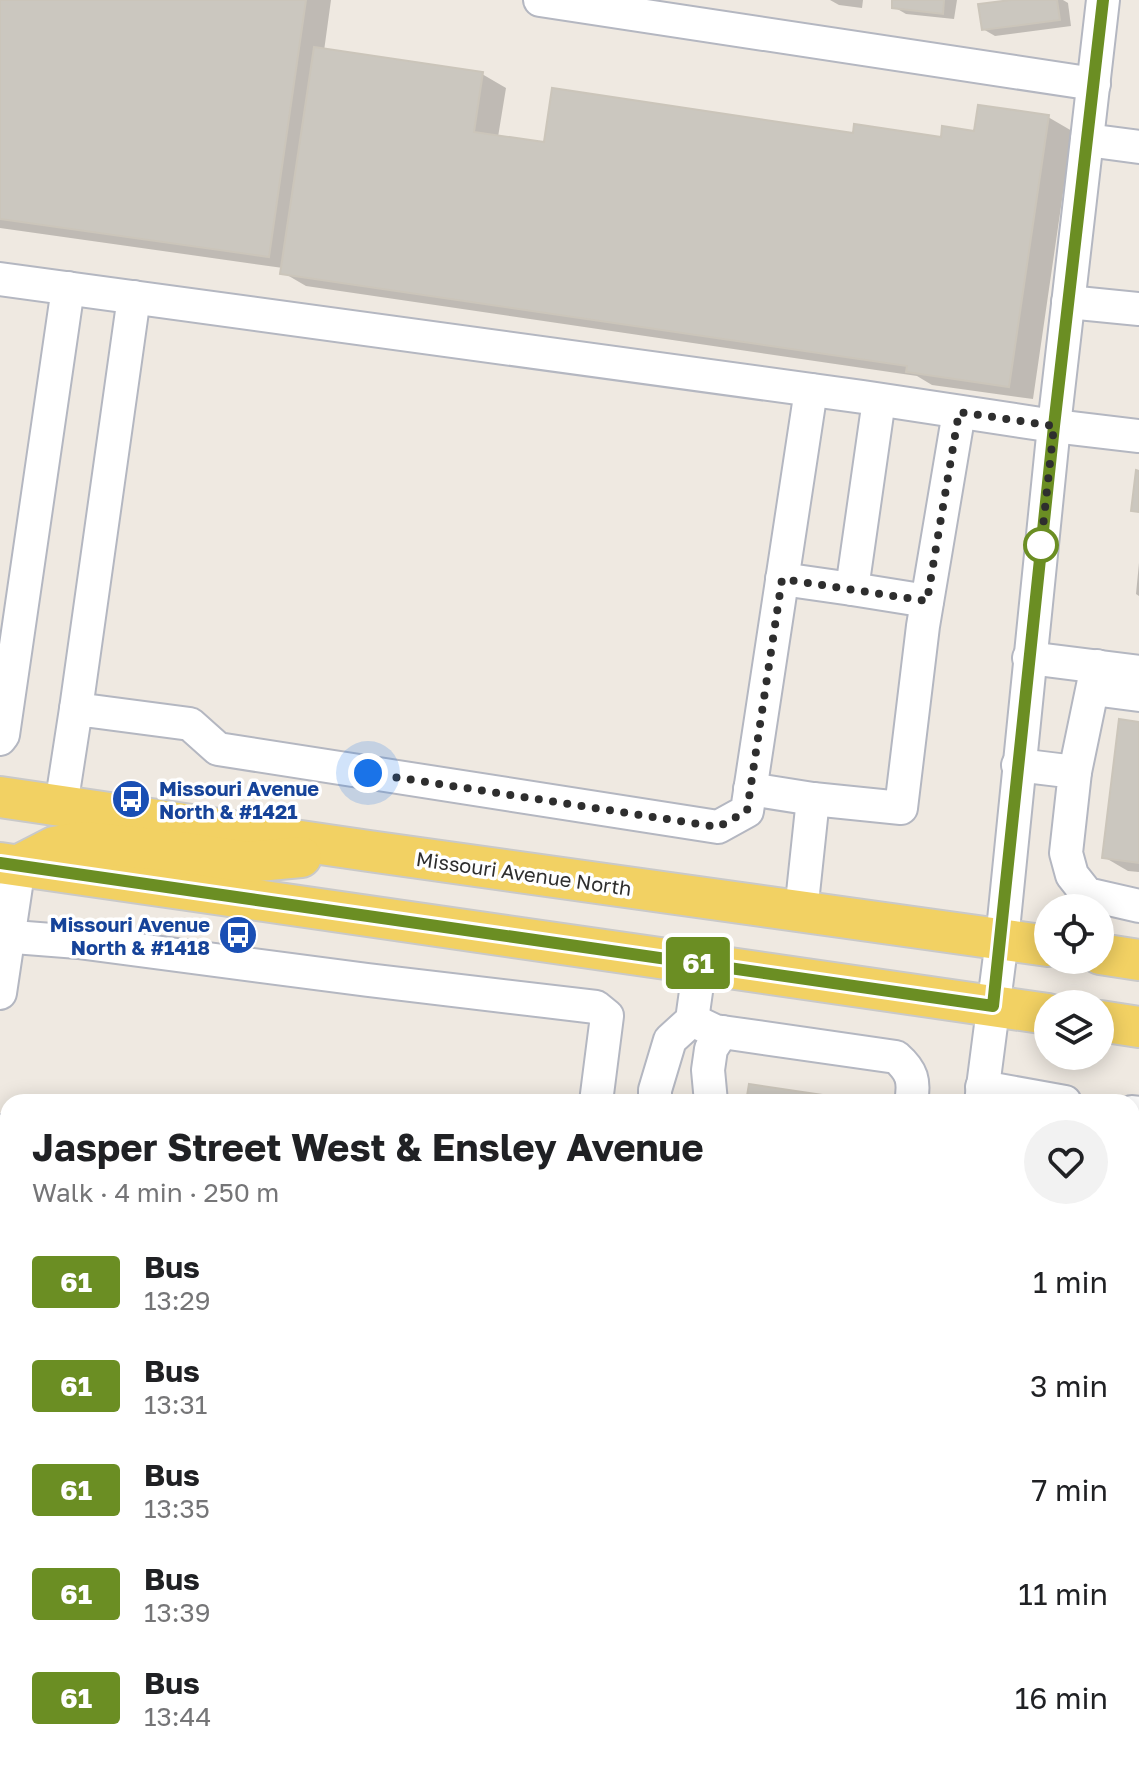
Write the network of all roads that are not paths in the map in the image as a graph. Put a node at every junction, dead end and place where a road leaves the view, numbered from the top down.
1 (540, 0) edge
2 (1103, 0) edge
3 (1094, 84) junction
4 (1087, 140) junction
5 (1139, 147) edge
6 (0, 279) edge
7 (68, 288) junction
8 (134, 297) junction
9 (1068, 302) junction
10 (1139, 309) edge
11 (811, 390) junction
12 (879, 400) junction
13 (959, 412) junction
14 (1054, 426) junction
15 (1139, 436) edge
16 (782, 579) junction
17 (852, 589) junction
18 (925, 614) junction
19 (1029, 658) junction
20 (1139, 672) edge
21 (1095, 678) junction
22 (1139, 695) edge
23 (4, 699) edge
24 (76, 709) junction
25 (0, 739) edge
26 (1018, 765) junction
27 (1075, 772) junction
28 (750, 789) junction
29 (0, 797) edge
30 (813, 799) junction
31 (61, 806) junction
32 (0, 829) edge
33 (369, 851) junction
34 (9, 864) edge
35 (1139, 906) edge
36 (801, 912) junction
37 (4, 937) edge
38 (1002, 940) junction
39 (1034, 944) edge
40 (1114, 956) edge
41 (1139, 960) edge
42 (700, 963) junction
43 (0, 993) edge
44 (993, 1006) junction
45 (1034, 1012) edge
46 (692, 1020) junction
47 (1114, 1023) edge
48 (1139, 1027) edge
49 (717, 1041) junction
50 (597, 1094) edge
51 (655, 1094) edge
52 (675, 1094) edge
53 (710, 1094) edge
54 (912, 1094) edge
55 (982, 1094) edge

1 - 3 street
2 - 3 street
3 - 4 street
4 - 5 street
4 - 9 street
6 - 7 street
7 - 8 street
7 - 23 street
8 - 11 street
8 - 24 street
9 - 10 street
9 - 14 street
11 - 12 street
11 - 16 street
12 - 13 street
12 - 17 street
13 - 14 street
13 - 18 street
14 - 15 street
14 - 19 street
16 - 17 street
16 - 28 street
17 - 18 street
18 - 30 street
19 - 21 street
19 - 26 street
20 - 21 street
21 - 22 street
21 - 27 street
23 - 25 street
24 - 28 street
24 - 31 street
26 - 27 street
26 - 38 street
27 - 35 street
28 - 30 street
29 - 31 main road, Missouri Avenue North
30 - 36 street
31 - 32 main road
31 - 33 main road, Missouri Avenue North
33 - 34 main road
33 - 36 main road, Missouri Avenue North
34 - 37 street
34 - 42 main road
36 - 38 main road, Missouri Avenue North
37 - 43 street
37 - 50 street
38 - 39 main road, Missouri Avenue North
38 - 44 street
40 - 41 main road
42 - 44 main road
42 - 46 street
44 - 45 main road
44 - 55 street
46 - 49 street
46 - 51 street
47 - 48 main road
49 - 52 street
49 - 53 street
49 - 54 street

